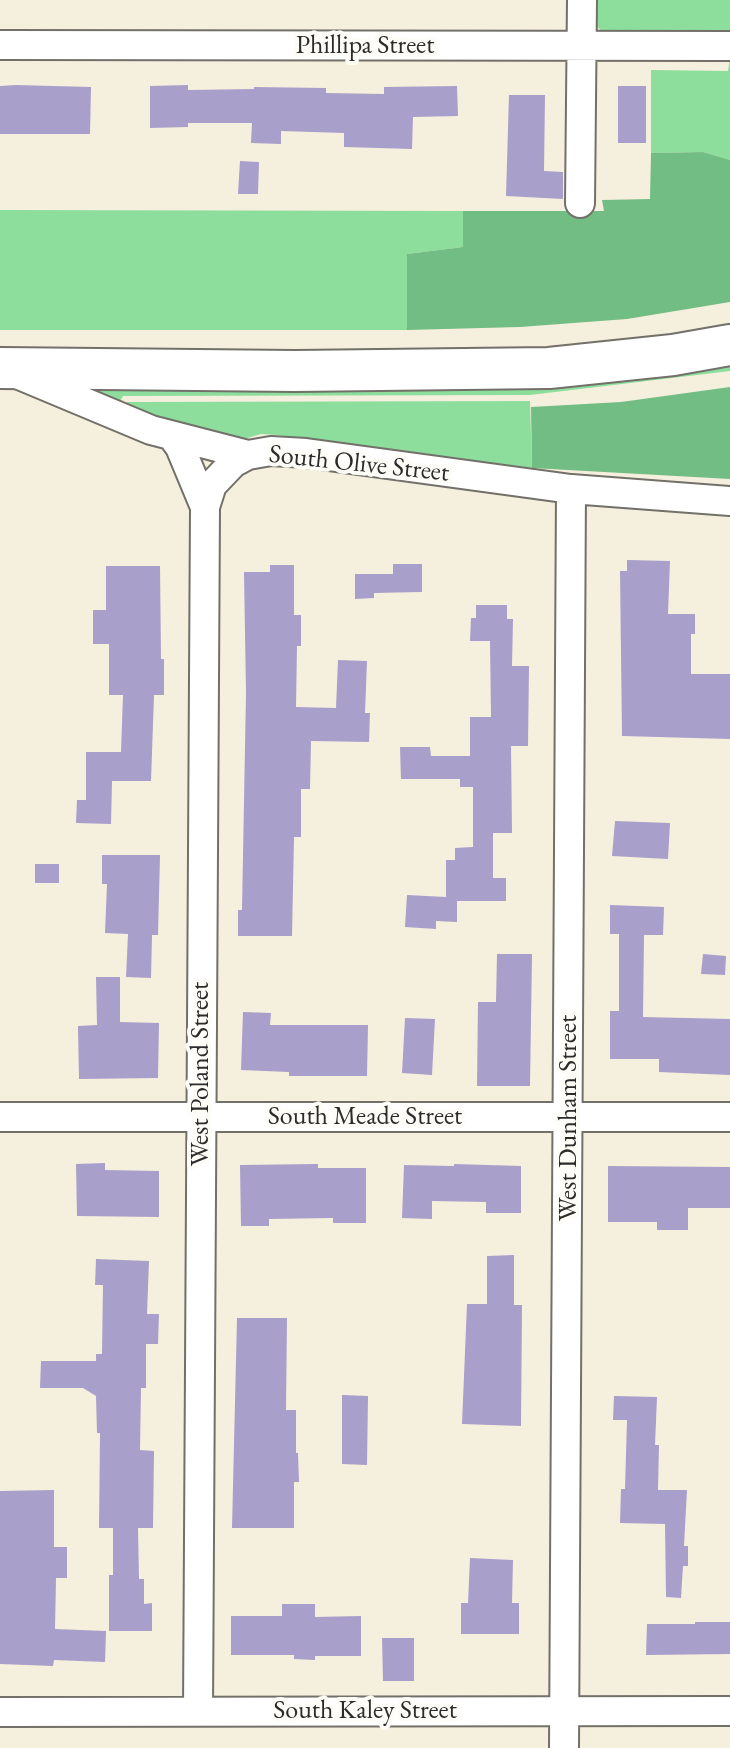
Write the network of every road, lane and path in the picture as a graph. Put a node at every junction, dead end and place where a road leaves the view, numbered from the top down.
1 (582, 0) edge
2 (0, 45) edge
3 (582, 46) junction
4 (730, 46) edge
5 (580, 203) dead end
6 (730, 345) edge
7 (1, 368) edge
8 (172, 436) junction
9 (248, 455) junction
10 (571, 489) junction
11 (730, 501) edge
12 (205, 507) junction
13 (0, 1117) edge
14 (201, 1117) junction
15 (569, 1117) junction
16 (730, 1117) edge
17 (198, 1711) junction
18 (730, 1711) edge
19 (0, 1712) edge
20 (564, 1712) junction
21 (564, 1748) edge

1 - 3 street
2 - 3 street, Phillipa Street
3 - 4 street, Phillipa Street
3 - 5 street
6 - 7 street, South Olive Street
7 - 8 street, South Olive Street
8 - 9 street, South Olive Street
8 - 12 street
9 - 10 street, South Olive Street
9 - 12 street, West Poland Street
10 - 11 street, South Olive Street
10 - 15 street, West Dunham Street
12 - 14 street, West Poland Street
13 - 14 street, South Meade Street
14 - 15 street, South Meade Street
14 - 17 street, West Poland Street
15 - 16 street, South Meade Street
15 - 20 street, West Dunham Street
17 - 19 street, South Kaley Street
17 - 20 street, South Kaley Street
18 - 20 street, South Kaley Street
20 - 21 street, West Dunham Street

